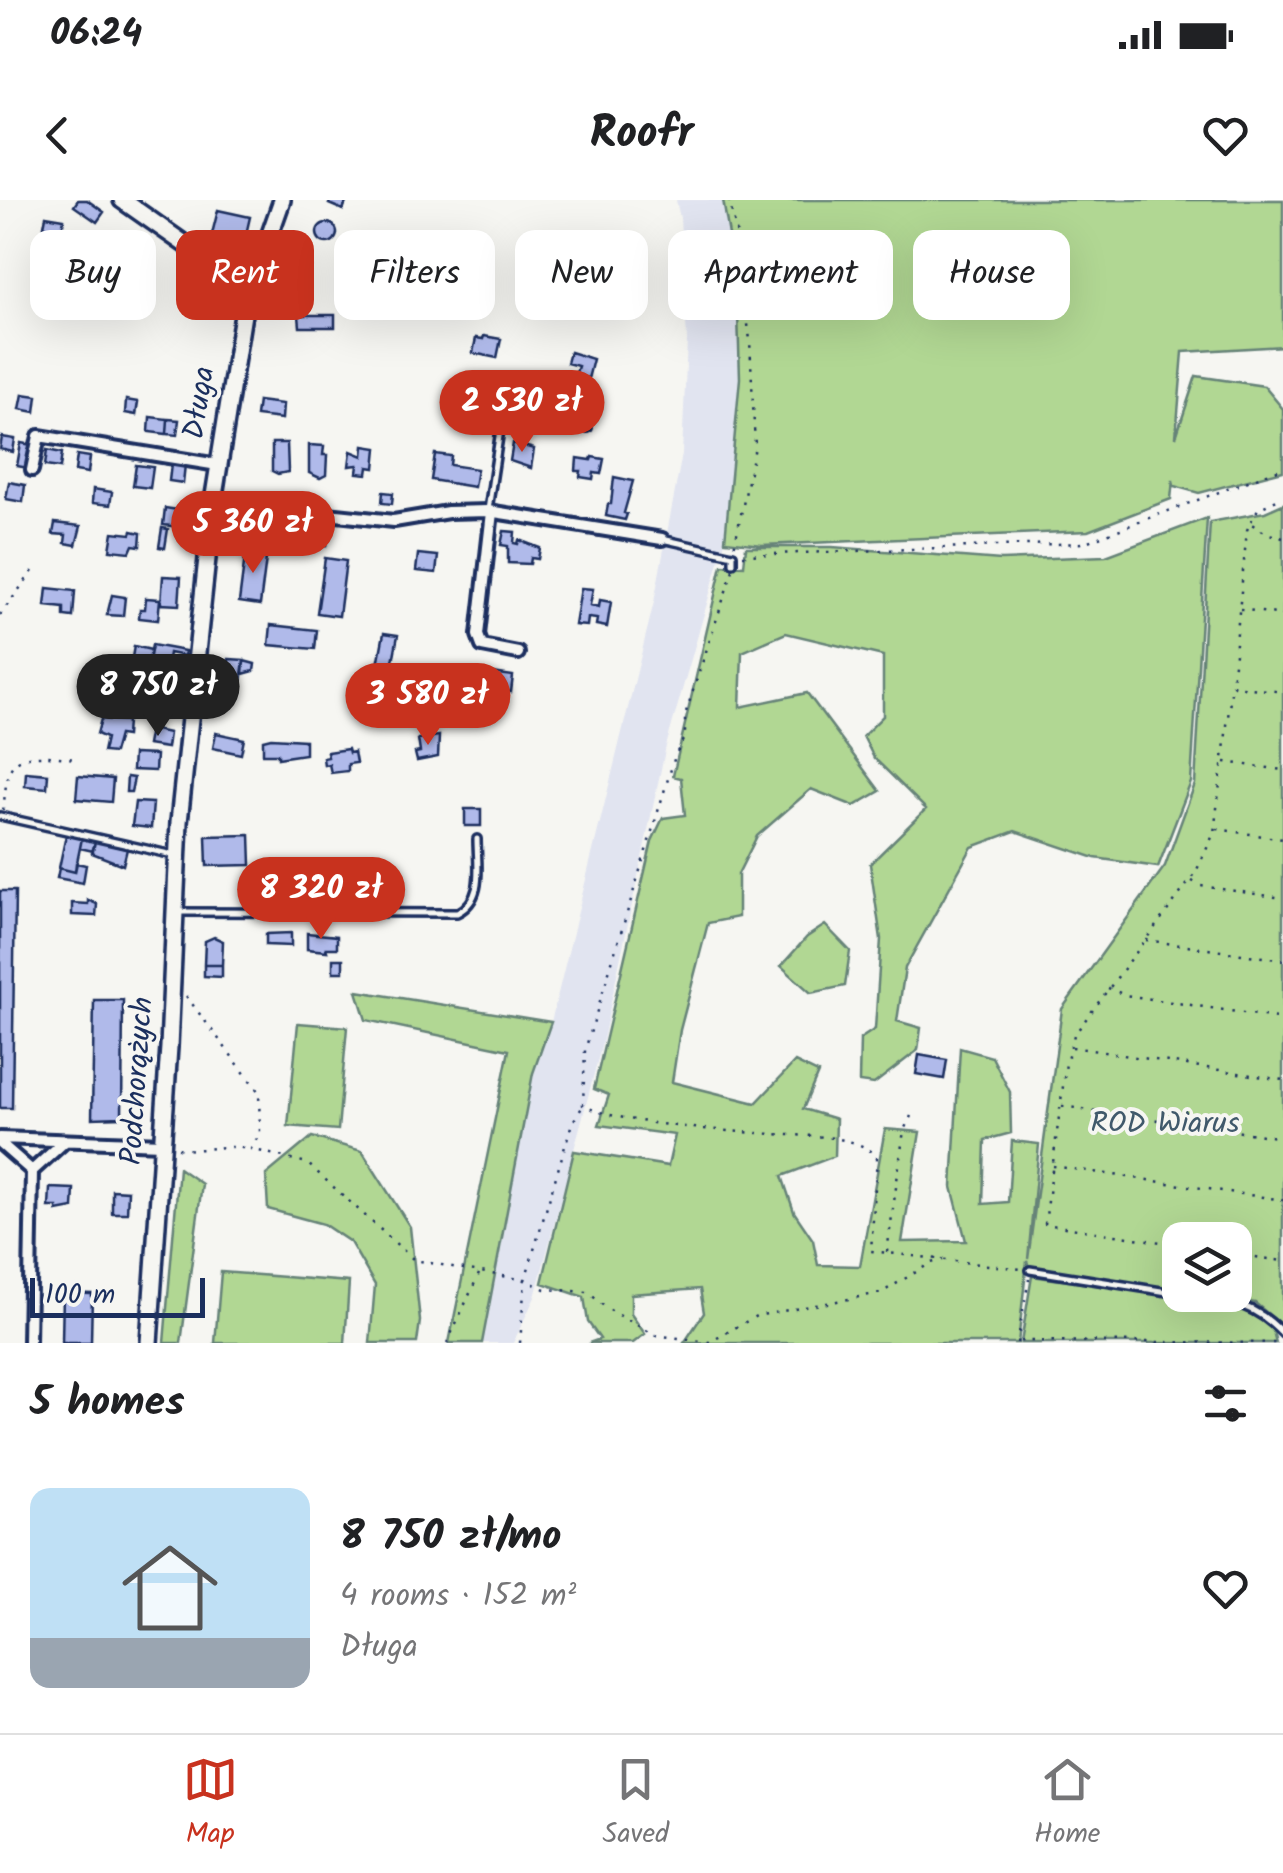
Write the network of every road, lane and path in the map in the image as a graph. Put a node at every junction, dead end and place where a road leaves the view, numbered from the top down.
1 (122, 200) edge
2 (282, 200) edge
3 (729, 200) edge
4 (270, 230) edge
5 (176, 238) edge
6 (242, 320) edge
7 (588, 428) dead end
8 (218, 465) junction
9 (1283, 468) edge
10 (32, 470) dead end
11 (1283, 497) edge
12 (214, 502) junction
13 (490, 512) junction
14 (1250, 522) junction
15 (1283, 538) edge
16 (662, 539) joint
17 (733, 559) junction
18 (34, 571) dead end
19 (1238, 609) junction
20 (0, 615) edge
21 (1283, 615) edge
22 (518, 653) dead end
23 (1232, 684) junction
24 (1283, 692) edge
25 (78, 759) dead end
26 (1223, 762) junction
27 (1283, 770) edge
28 (1, 816) edge
29 (179, 822) joint
30 (1215, 829) junction
31 (477, 839) dead end
32 (1283, 839) edge
33 (176, 855) junction
34 (1190, 881) junction
35 (1283, 898) edge
36 (174, 912) junction
37 (1144, 940) junction
38 (1283, 960) edge
39 (172, 980) junction
40 (1107, 988) junction
41 (1283, 1019) edge
42 (1070, 1047) junction
43 (1283, 1080) edge
44 (583, 1105) junction
45 (1060, 1106) junction
46 (912, 1116) dead end
47 (1283, 1138) edge
48 (0, 1141) edge
49 (65, 1141) junction
50 (162, 1144) junction
51 (251, 1149) junction
52 (1053, 1166) junction
53 (32, 1171) junction
54 (1283, 1200) edge
55 (1162, 1242) edge
56 (887, 1254) junction
57 (1252, 1256) edge
58 (949, 1258) junction
59 (1283, 1261) edge
60 (1030, 1270) junction
61 (480, 1273) junction
62 (525, 1280) junction
63 (1162, 1291) edge
64 (1252, 1309) edge
65 (1283, 1334) edge
66 (1017, 1342) edge
67 (29, 1343) edge
68 (149, 1343) edge
69 (447, 1343) edge
70 (520, 1343) edge
71 (1283, 1343) edge

1 - 5 street
2 - 4 street, Długa
3 - 17 path
6 - 8 street, Długa
7 - 13 lane
8 - 10 street
8 - 12 street, Długa
9 - 17 path
11 - 14 path
12 - 13 street
12 - 29 street, Długa
13 - 16 street
13 - 22 street
14 - 15 path
14 - 19 path
16 - 17 lane
17 - 44 path
18 - 20 path
19 - 21 path
19 - 23 path
23 - 24 path
23 - 26 path
25 - 28 path
26 - 27 path
26 - 30 path
28 - 33 lane
29 - 33 street, Podchorążych
30 - 32 path
30 - 34 path
31 - 36 lane
33 - 36 street, Podchorążych
34 - 35 path
34 - 37 path
36 - 39 street, Podchorążych
37 - 38 path
37 - 40 path
39 - 50 street, Podchorążych
39 - 51 path
40 - 41 path
40 - 42 path
42 - 43 path
42 - 45 path
44 - 56 path
44 - 62 path
45 - 47 path
45 - 52 path
46 - 56 path
48 - 49 street
48 - 53 street
49 - 50 street
49 - 53 street
50 - 51 path
50 - 68 street, Podchorążych
51 - 61 path
52 - 54 path
52 - 55 path
53 - 67 street
56 - 58 path
57 - 59 path
58 - 60 path
58 - 62 path
60 - 63 lane
60 - 66 path
61 - 62 path
61 - 69 path
62 - 70 path
64 - 65 lane
66 - 71 path

